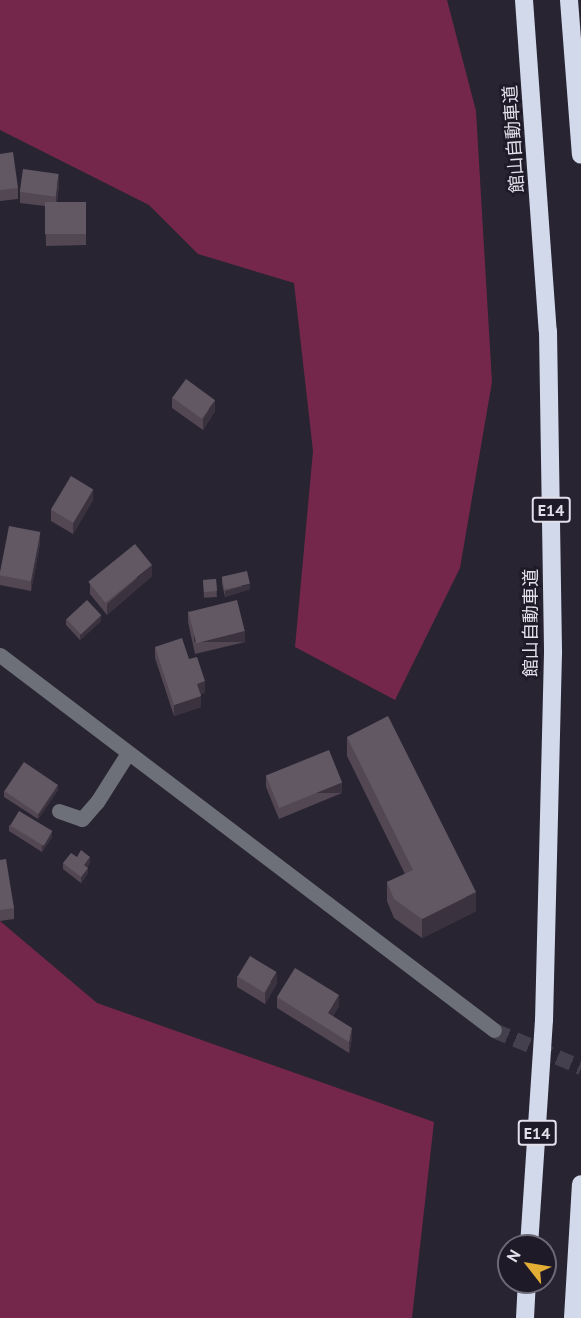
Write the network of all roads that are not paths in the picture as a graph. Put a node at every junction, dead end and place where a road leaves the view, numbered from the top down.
1 (525, 0) edge
2 (569, 0) edge
3 (581, 155) edge
4 (0, 655) edge
5 (128, 753) junction
6 (59, 811) dead end
7 (494, 1030) tunnel mouth
8 (581, 1184) edge
9 (530, 1234) edge
10 (526, 1294) edge
11 (525, 1318) edge
12 (573, 1318) edge

1 - 9 highway, 館山自動車道 / E14
2 - 3 highway
4 - 5 street
5 - 6 street
5 - 7 street
8 - 12 highway
10 - 11 highway

